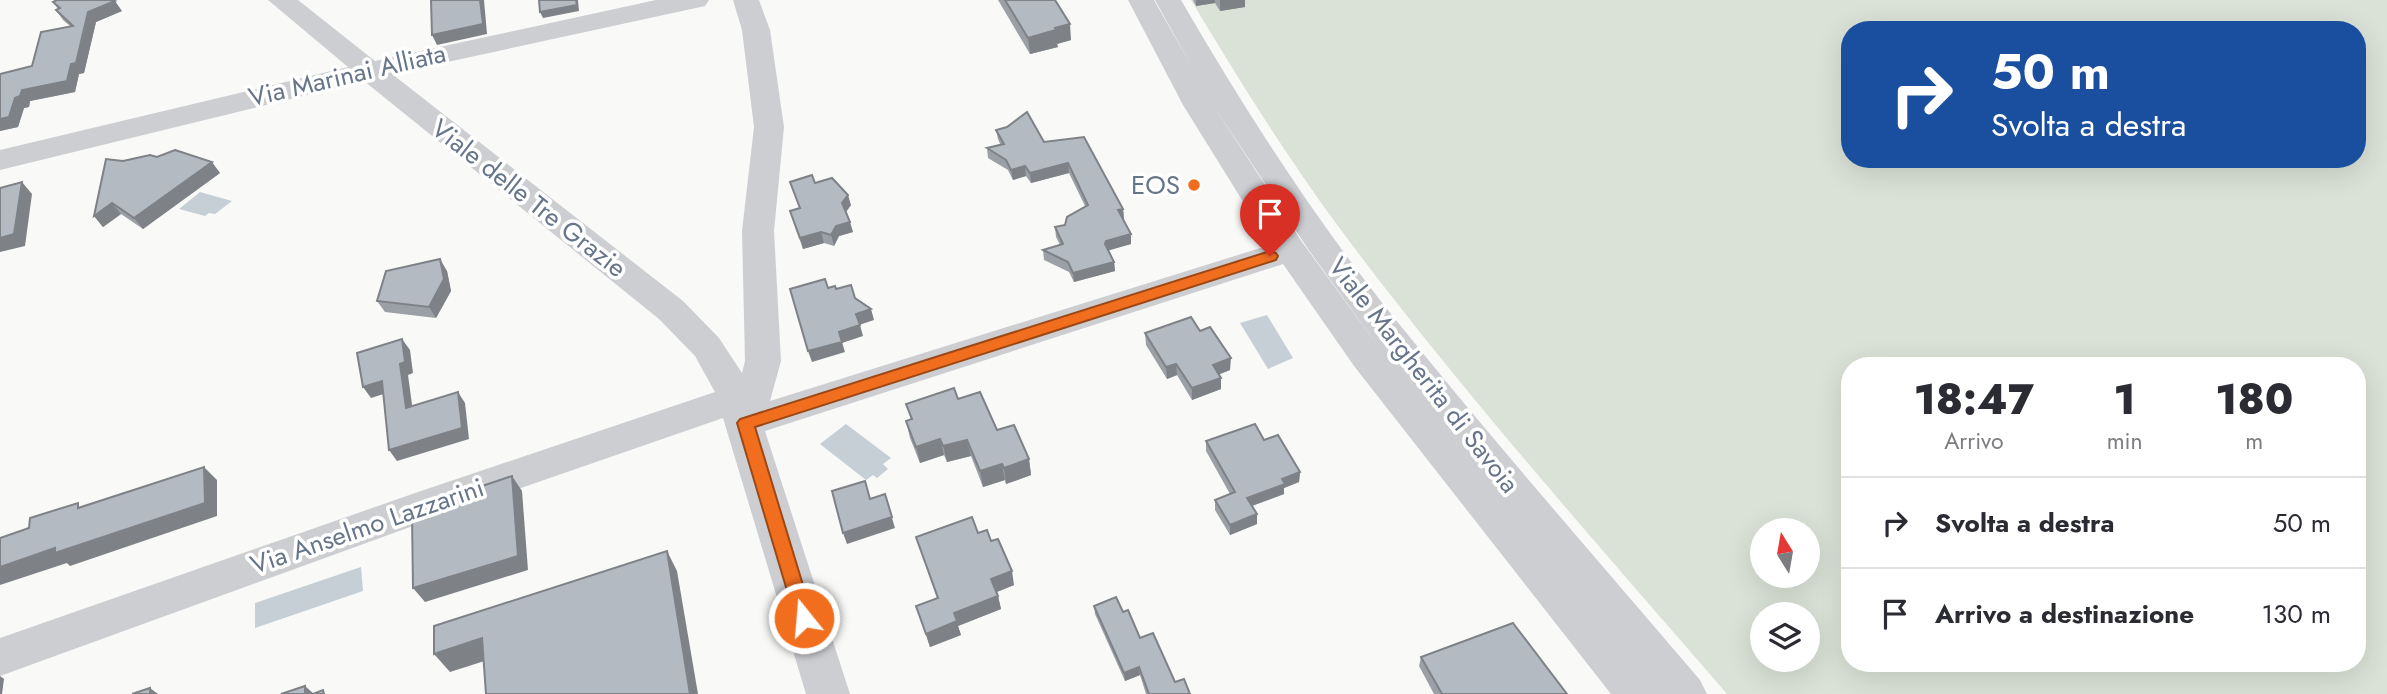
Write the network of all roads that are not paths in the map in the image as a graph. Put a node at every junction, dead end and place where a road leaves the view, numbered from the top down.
1 (281, 0) edge
2 (696, 0) edge
3 (746, 0) edge
4 (1141, 0) edge
5 (1168, 0) edge
6 (367, 70) junction
7 (0, 160) edge
8 (1290, 250) junction
9 (741, 411) junction
10 (0, 657) edge
11 (828, 694) edge
12 (1637, 694) edge
13 (1685, 694) edge

1 - 6 street, Viale delle Tre Grazie
2 - 6 street, Via Marinai Alliata
3 - 9 street
4 - 8 street, Viale Margherita di Savoia
5 - 13 street, Viale Margherita di Savoia
6 - 7 street, Via Marinai Alliata
6 - 9 street, Viale delle Tre Grazie
8 - 9 street, Via Anselmo Lazzarini
8 - 12 street, Viale Margherita di Savoia
9 - 10 street, Via Anselmo Lazzarini
9 - 11 street

